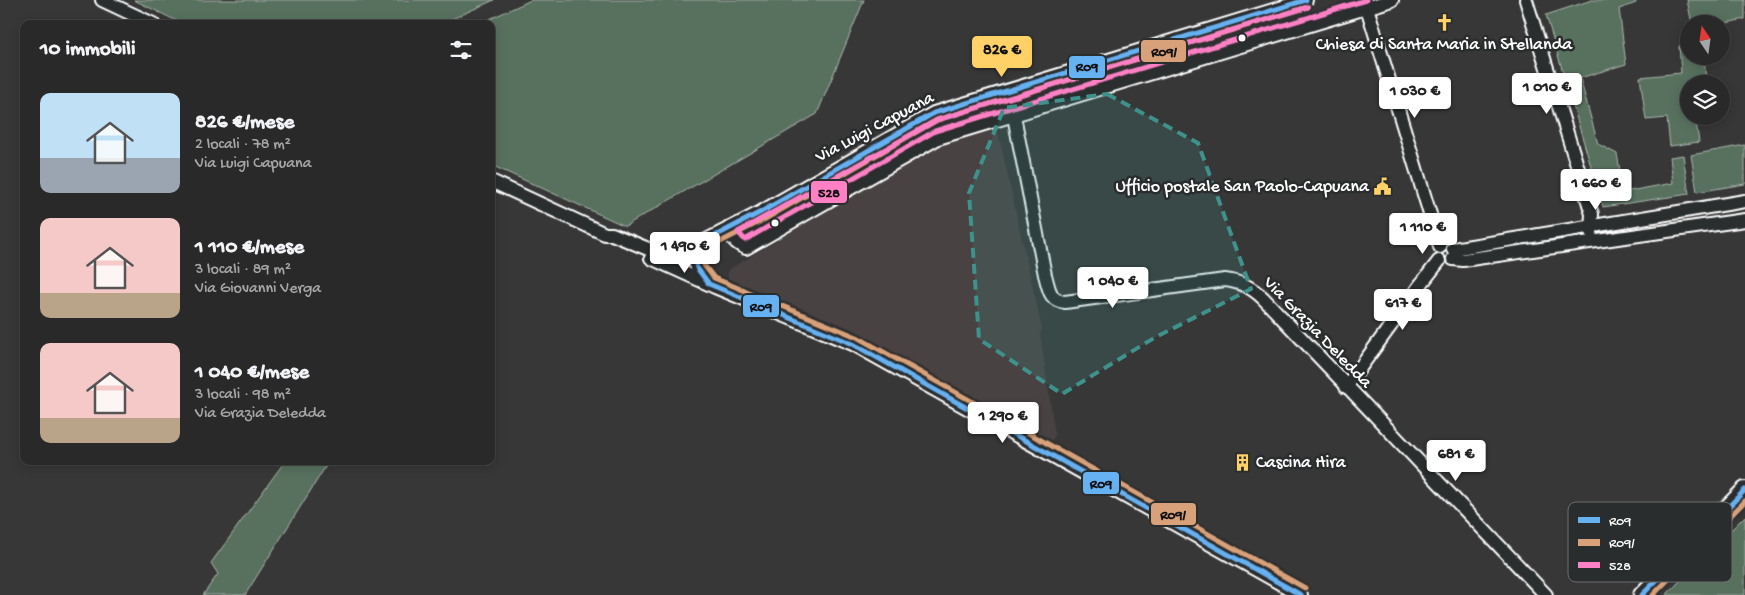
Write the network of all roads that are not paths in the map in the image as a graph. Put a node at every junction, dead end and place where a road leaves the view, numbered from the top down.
1 (102, 0) edge
2 (1306, 0) edge
3 (1392, 0) edge
4 (1526, 0) edge
5 (1366, 4) edge
6 (144, 20) edge
7 (1014, 116) junction
8 (495, 183) edge
9 (1745, 201) edge
10 (1745, 220) edge
11 (1592, 226) junction
12 (729, 228) junction
13 (605, 234) junction
14 (1590, 241) junction
15 (692, 248) junction
16 (1449, 252) junction
17 (709, 284) junction
18 (1346, 387) junction
19 (1745, 490) edge
20 (1732, 503) edge
21 (1655, 582) edge
22 (1301, 595) edge
23 (1546, 595) edge
24 (1642, 595) edge

1 - 6 street
2 - 12 street, Via Luigi Capuana
3 - 5 street
4 - 11 street
5 - 7 street
5 - 16 street
7 - 12 street
7 - 18 street, Via Grazia Deledda
8 - 13 street
9 - 11 street
10 - 14 street
11 - 14 street
11 - 16 street
12 - 15 street, Via Luigi Capuana
13 - 15 street, Via Luigi Capuana
13 - 17 street
14 - 16 street
15 - 17 street
16 - 18 street
17 - 22 street
18 - 23 street, Via Grazia Deledda
19 - 20 street
21 - 24 street

